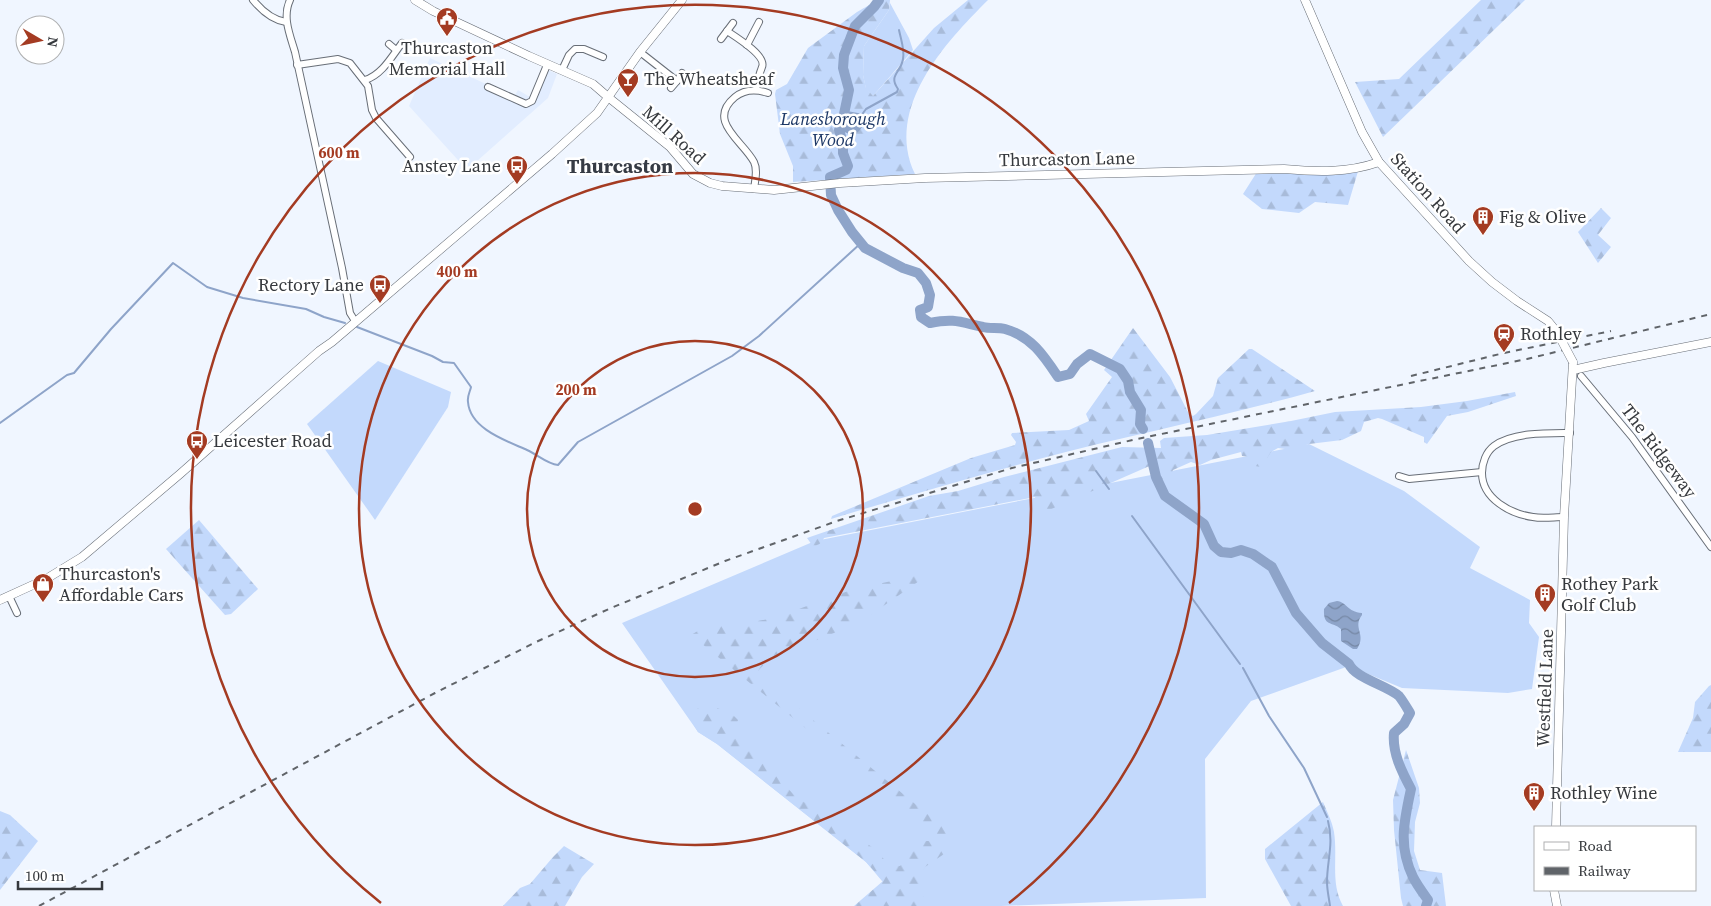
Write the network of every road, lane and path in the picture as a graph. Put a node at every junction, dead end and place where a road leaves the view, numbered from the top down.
1 (253, 0) edge
2 (290, 0) edge
3 (415, 0) edge
4 (682, 0) edge
5 (1305, 0) edge
6 (286, 22) junction
7 (759, 22) dead end
8 (733, 23) dead end
9 (727, 31) junction
10 (721, 39) dead end
11 (402, 43) dead end
12 (389, 44) dead end
13 (747, 45) junction
14 (396, 50) junction
15 (640, 52) junction
16 (603, 57) dead end
17 (547, 64) junction
18 (297, 65) junction
19 (562, 70) junction
20 (682, 73) dead end
21 (365, 80) junction
22 (677, 80) junction
23 (488, 87) dead end
24 (671, 88) dead end
25 (756, 90) junction
26 (768, 93) dead end
27 (608, 97) junction
28 (410, 158) dead end
29 (1380, 162) junction
30 (754, 190) junction
31 (355, 321) junction
32 (1711, 342) edge
33 (1573, 366) junction
34 (1581, 376) dead end
35 (1570, 433) junction
36 (1482, 472) junction
37 (1399, 476) dead end
38 (1564, 518) junction
39 (1711, 547) edge
40 (4, 598) edge
41 (17, 613) dead end
42 (1556, 826) edge
43 (1554, 891) edge
44 (1557, 906) edge

1 - 6 street
2 - 6 street
3 - 17 street
4 - 15 street
5 - 29 street, Station Road
6 - 18 street
7 - 13 street
8 - 9 street
9 - 10 street
9 - 13 street
11 - 14 street
12 - 14 street
13 - 25 street
14 - 21 street
15 - 22 street
15 - 27 street
16 - 19 street
17 - 19 street
17 - 23 street
18 - 21 street
18 - 31 street
19 - 27 street
20 - 22 street
21 - 28 street
22 - 24 street
25 - 26 street
25 - 30 street
27 - 30 street, Mill Road
27 - 31 street
29 - 30 street, Thurcaston Lane
29 - 33 street, Station Road, bridge
31 - 40 street
32 - 33 street
33 - 35 street, Westfield Lane
34 - 39 street, The Ridgeway
35 - 36 street
35 - 38 street, Westfield Lane
36 - 37 street
36 - 38 street
38 - 42 street, Westfield Lane
40 - 41 street
43 - 44 street

